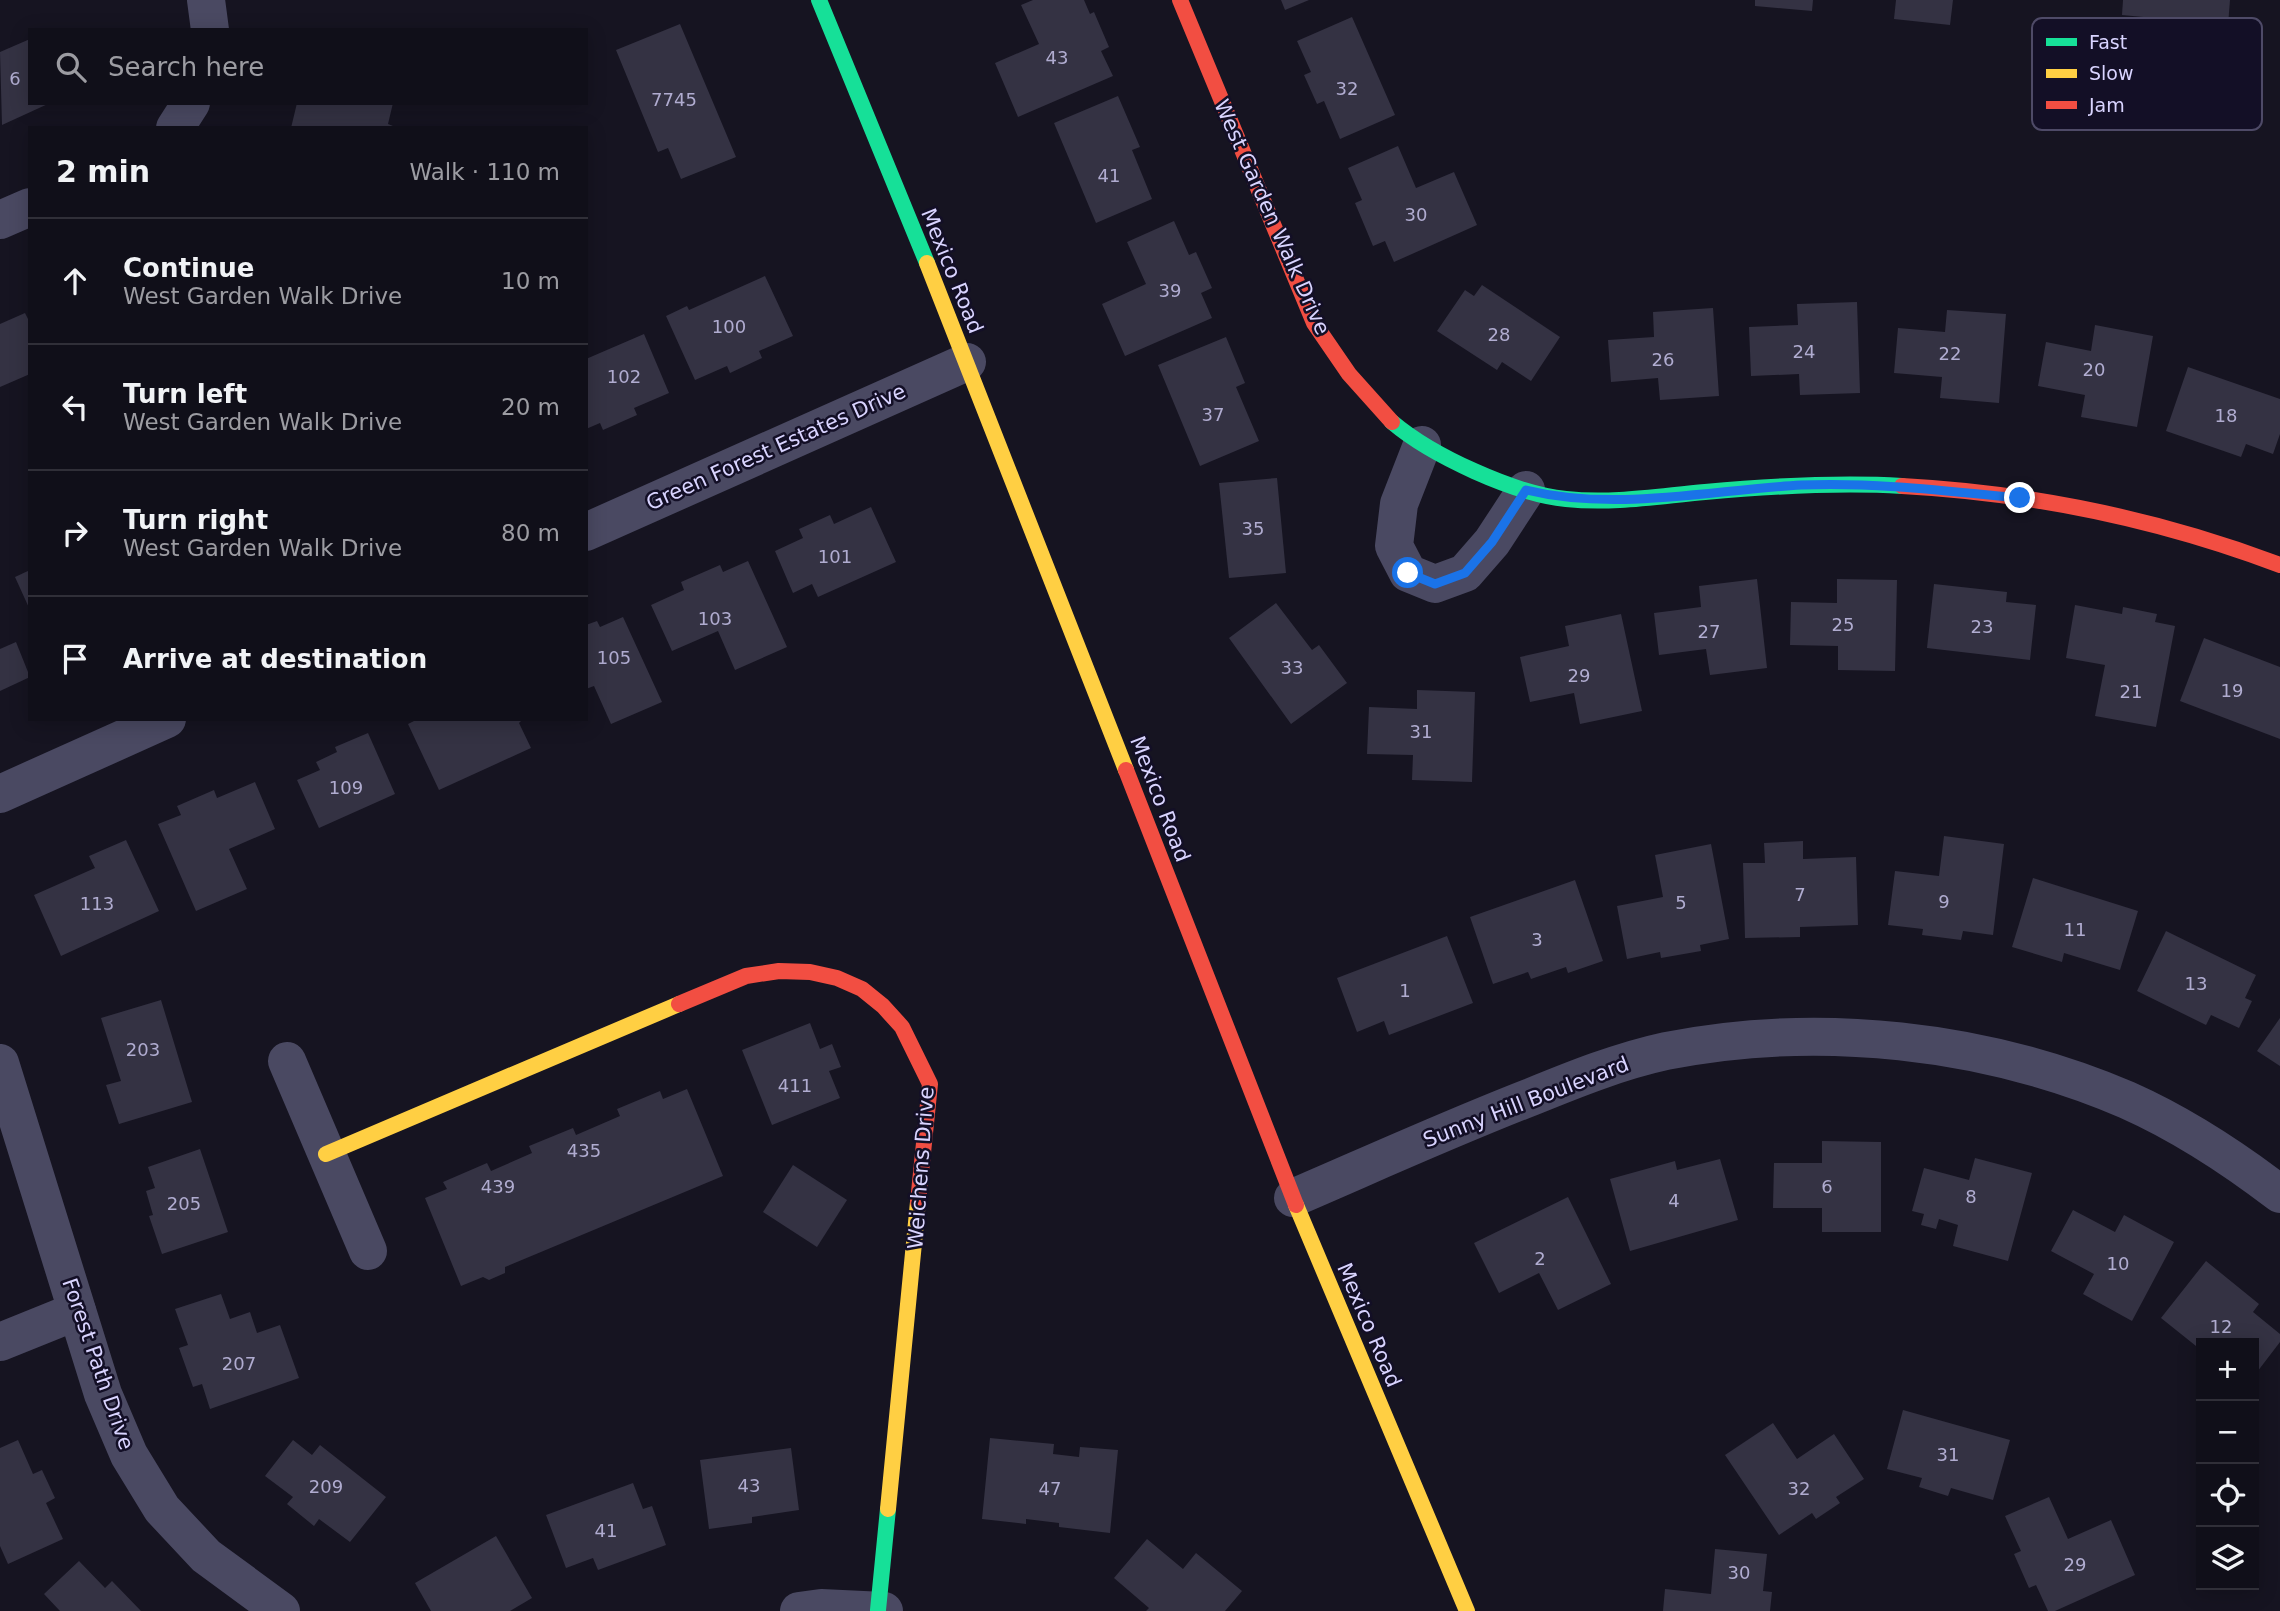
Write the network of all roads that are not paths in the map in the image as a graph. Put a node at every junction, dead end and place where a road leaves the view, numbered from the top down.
1 (206, 0) edge
2 (819, 0) edge
3 (1180, 0) edge
4 (210, 28) edge
5 (190, 105) edge
6 (175, 126) edge
7 (28, 208) edge
8 (0, 220) edge
9 (967, 362) junction
10 (1422, 445) junction
11 (1526, 490) junction
12 (588, 531) edge
13 (2280, 565) edge
14 (163, 721) edge
15 (0, 794) edge
16 (287, 1061) dead end
17 (0, 1063) edge
18 (326, 1154) junction
19 (2280, 1194) edge
20 (1293, 1198) junction
21 (368, 1251) dead end
22 (77, 1311) junction
23 (0, 1342) edge
24 (881, 1610) edge
25 (281, 1611) edge
26 (799, 1611) edge
27 (1467, 1611) edge

1 - 4 street
2 - 9 street, Mexico Road
3 - 10 street, West Garden Walk Drive
5 - 6 street
7 - 8 street
9 - 12 street, Green Forest Estates Drive
9 - 20 street, Mexico Road
10 - 11 street, West Garden Walk Drive
10 - 11 street
11 - 13 street, West Garden Walk Drive
14 - 15 street
16 - 18 street
17 - 22 street, Forest Path Drive
18 - 21 street
18 - 24 street, Weichens Drive
19 - 20 street, Sunny Hill Boulevard
20 - 27 street, Mexico Road
22 - 23 street
22 - 25 street, Forest Path Drive
24 - 26 street

